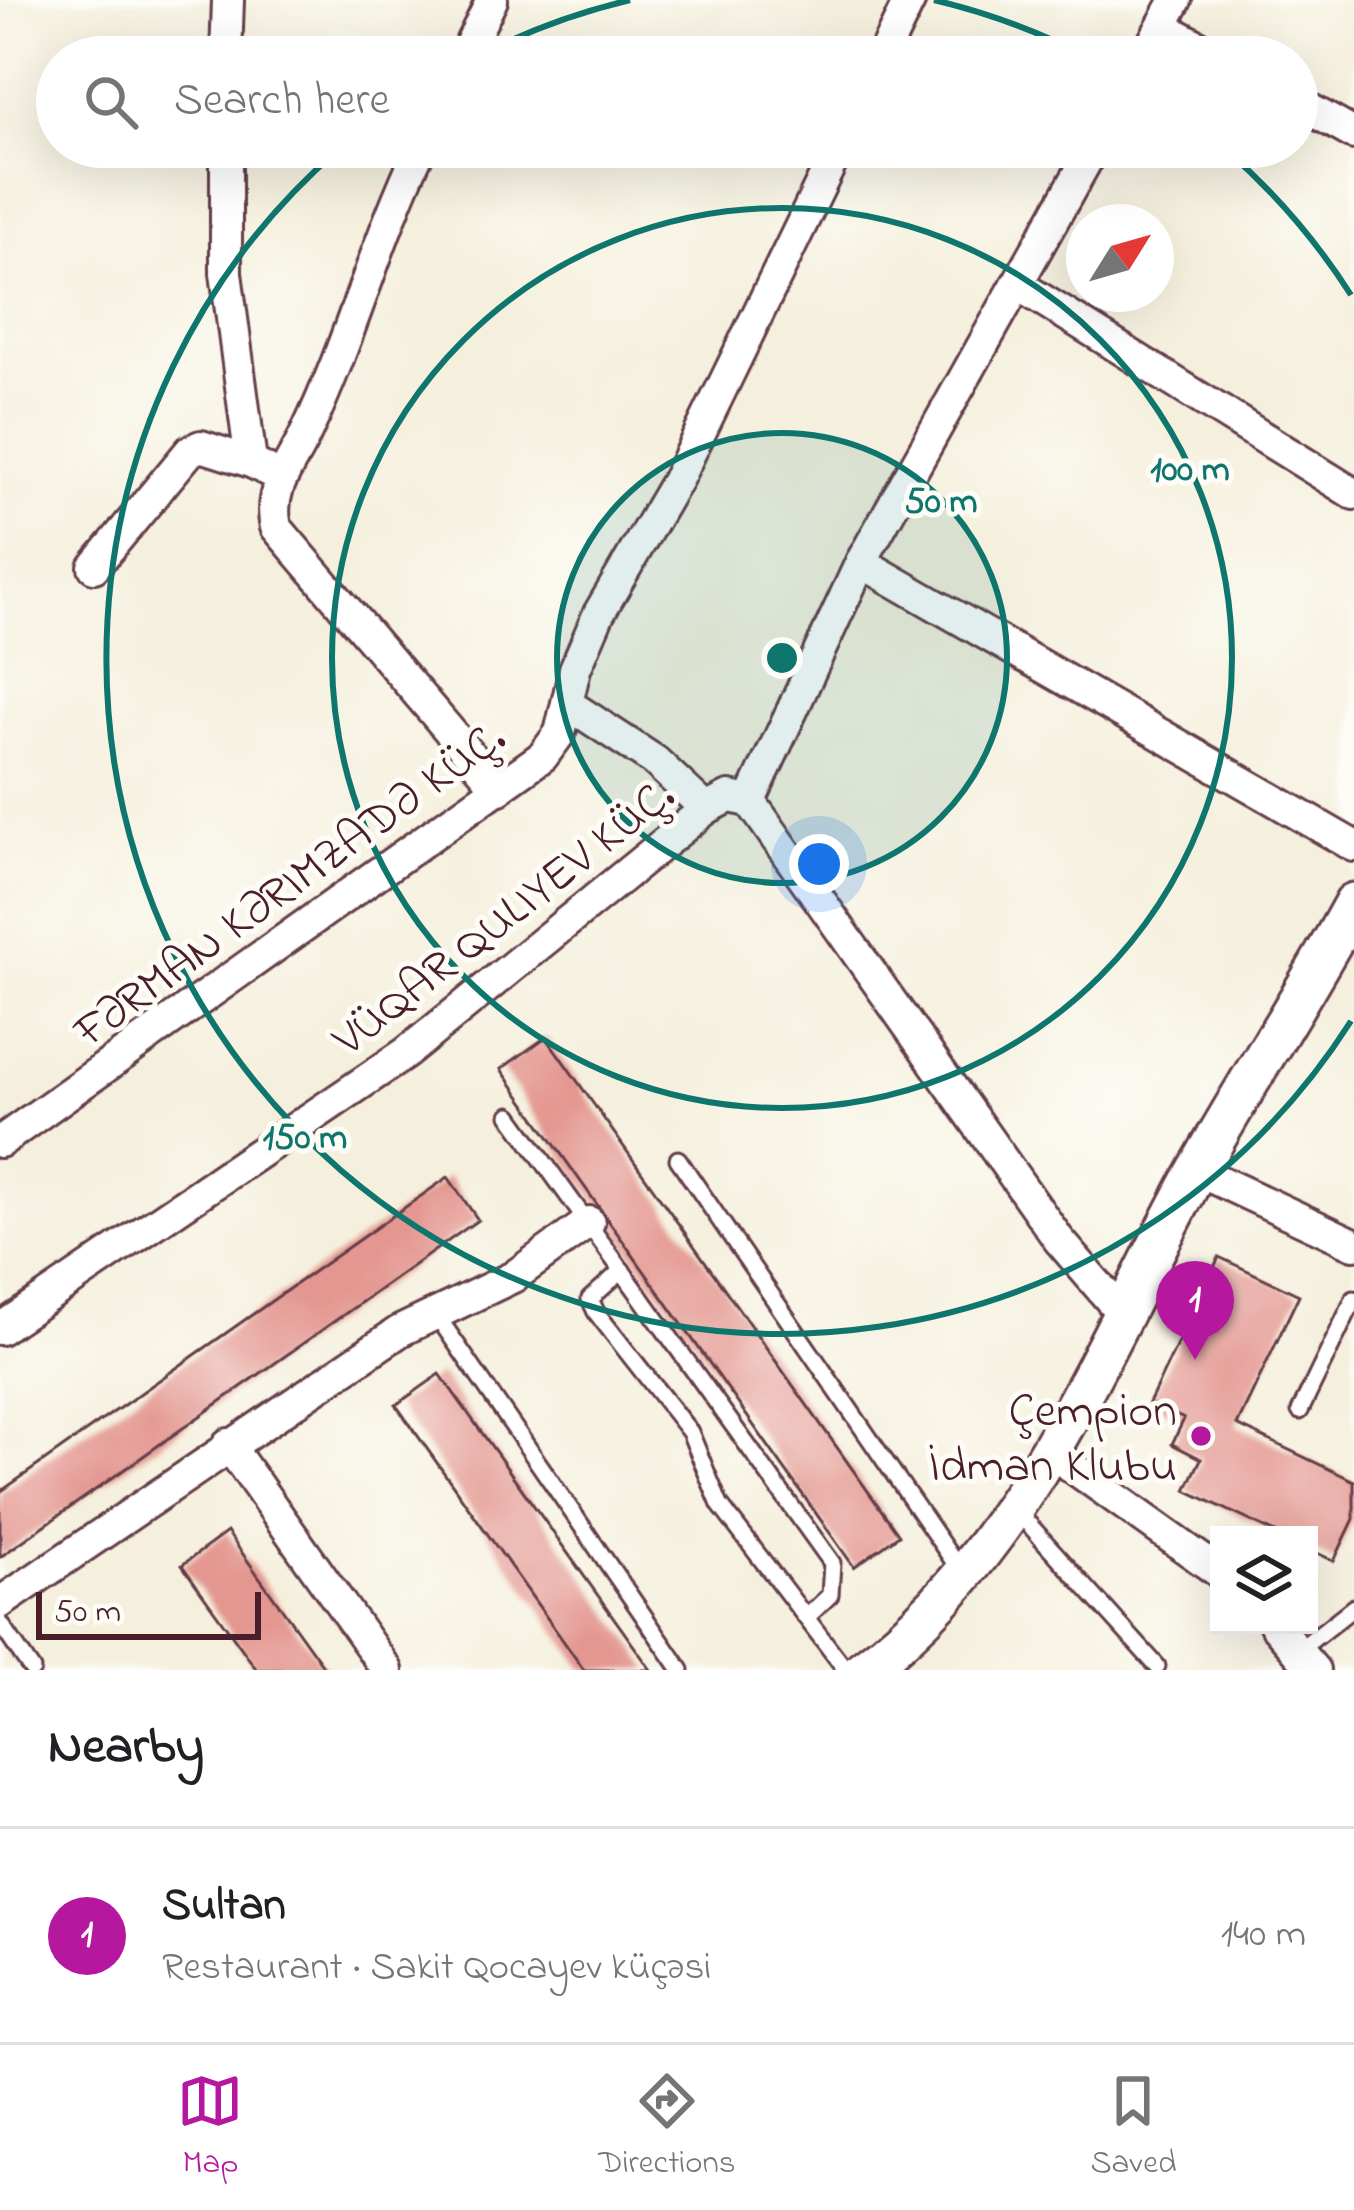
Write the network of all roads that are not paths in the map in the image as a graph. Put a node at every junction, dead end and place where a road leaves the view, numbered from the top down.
1 (228, 0) edge
2 (492, 0) edge
3 (910, 0) edge
4 (1169, 13) edge
5 (227, 36) edge
6 (474, 36) edge
7 (892, 36) edge
8 (1195, 36) edge
9 (1318, 114) edge
10 (1354, 134) edge
11 (226, 168) edge
12 (413, 168) edge
13 (828, 168) edge
14 (1082, 168) edge
15 (1017, 284) junction
16 (251, 462) junction
17 (280, 477) junction
18 (1354, 494) edge
19 (861, 562) junction
20 (94, 567) dead end
21 (568, 704) junction
22 (499, 789) junction
23 (750, 801) junction
24 (706, 809) junction
25 (1354, 846) edge
26 (1352, 912) edge
27 (510, 1114) dead end
28 (0, 1142) edge
29 (678, 1159) dead end
30 (1198, 1171) junction
31 (589, 1222) junction
32 (1354, 1244) edge
33 (622, 1270) junction
34 (1354, 1299) edge
35 (433, 1310) junction
36 (1121, 1312) junction
37 (0, 1329) edge
38 (1300, 1411) dead end
39 (228, 1444) junction
40 (1047, 1449) junction
41 (1014, 1508) junction
42 (1210, 1566) edge
43 (964, 1577) junction
44 (0, 1603) edge
45 (1354, 1606) edge
46 (807, 1617) junction
47 (0, 1623) edge
48 (1283, 1634) edge
49 (1306, 1660) edge
50 (1157, 1666) dead end
51 (32, 1670) edge
52 (387, 1670) edge
53 (681, 1670) edge
54 (846, 1670) edge
55 (863, 1670) edge

1 - 5 street
2 - 6 street
3 - 7 street
4 - 8 street
9 - 10 street
11 - 16 street
12 - 17 street
13 - 21 street, FƏRMAN KƏRIMZADƏ KÜÇ.
14 - 15 street, VÜQAR QULIYEV KÜÇ.
15 - 18 street
15 - 19 street, VÜQAR QULIYEV KÜÇ.
16 - 17 street
16 - 20 street
17 - 22 street
19 - 23 street, VÜQAR QULIYEV KÜÇ.
19 - 25 street
21 - 22 street, FƏRMAN KƏRIMZADƏ KÜÇ.
21 - 24 street
22 - 28 street, FƏRMAN KƏRIMZADƏ KÜÇ.
23 - 24 street, VÜQAR QULIYEV KÜÇ.
23 - 36 street
24 - 37 street, VÜQAR QULIYEV KÜÇ.
26 - 30 street
27 - 31 lane
29 - 43 lane
30 - 32 street
30 - 36 street
31 - 33 lane
31 - 35 street
33 - 46 lane
33 - 46 lane
34 - 38 lane
35 - 39 street
35 - 53 lane
36 - 40 street
39 - 44 street
39 - 52 street
40 - 41 street
40 - 42 street
41 - 43 street
41 - 50 lane
43 - 55 street
45 - 49 lane
46 - 54 lane
47 - 51 lane
48 - 49 street

